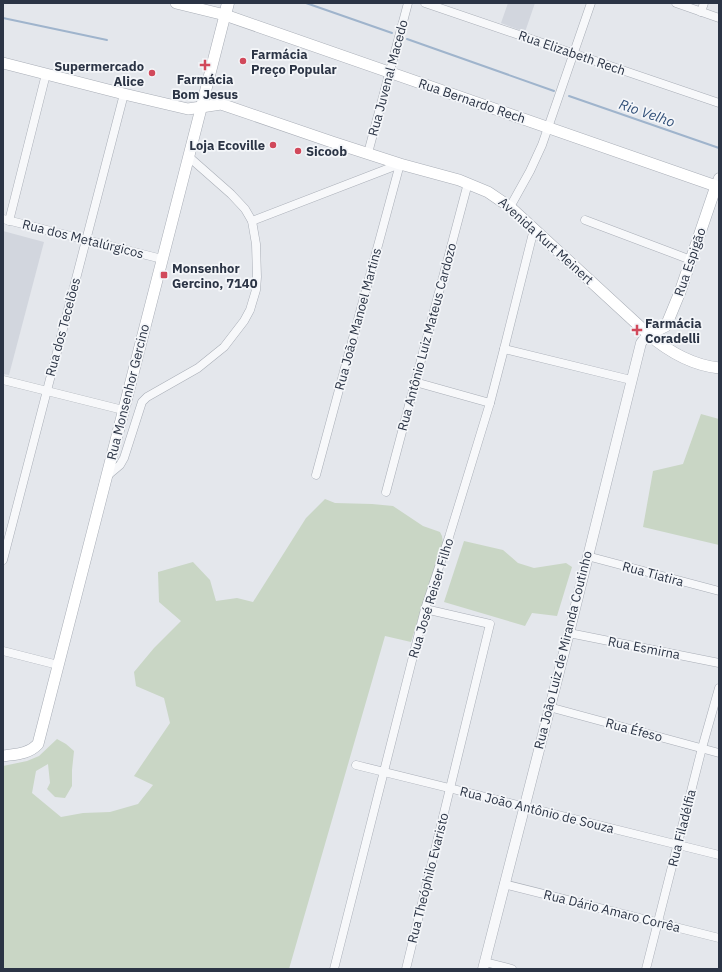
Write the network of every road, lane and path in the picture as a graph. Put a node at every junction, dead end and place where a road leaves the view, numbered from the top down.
1 (176, 3) edge
2 (408, 3) edge
3 (425, 3) edge
4 (591, 3) edge
5 (676, 3) edge
6 (704, 3) edge
7 (226, 9) edge
8 (701, 12) junction
9 (719, 18) edge
10 (574, 54) junction
11 (3, 63) edge
12 (390, 72) junction
13 (46, 74) junction
14 (124, 94) junction
15 (719, 103) edge
16 (202, 107) junction
17 (549, 128) junction
18 (368, 153) junction
19 (189, 157) junction
20 (400, 164) junction
21 (468, 183) junction
22 (718, 184) edge
23 (510, 206) junction
24 (6, 220) edge
25 (585, 220) dead end
26 (252, 221) junction
27 (534, 229) junction
28 (86, 240) junction
29 (162, 259) junction
30 (691, 260) junction
31 (666, 326) junction
32 (648, 334) junction
33 (504, 349) junction
34 (676, 354) junction
35 (719, 368) edge
36 (3, 380) edge
37 (631, 380) junction
38 (415, 382) junction
39 (47, 391) junction
40 (490, 403) junction
41 (123, 410) junction
42 (316, 475) dead end
43 (106, 476) junction
44 (386, 492) dead end
45 (587, 556) junction
46 (3, 560) edge
47 (719, 592) edge
48 (425, 609) junction
49 (569, 633) junction
50 (3, 651) edge
51 (719, 663) edge
52 (58, 665) junction
53 (719, 688) edge
54 (549, 707) junction
55 (702, 748) junction
56 (719, 753) edge
57 (3, 756) edge
58 (356, 765) dead end
59 (384, 772) junction
60 (450, 789) junction
61 (524, 807) junction
62 (678, 844) junction
63 (719, 855) edge
64 (504, 884) junction
65 (658, 923) junction
66 (719, 938) edge
67 (484, 966) edge
68 (334, 969) edge
69 (406, 969) edge
70 (512, 969) edge
71 (646, 969) edge

1 - 7 main road, Rua Bernardo Rech
2 - 12 street, Rua Juvenal Macedo
3 - 10 street, Rua Elizabeth Rech
4 - 10 street
5 - 8 street
6 - 8 street
7 - 12 main road, Rua Bernardo Rech
7 - 16 main road, Rua Monsenhor Gercino
8 - 9 street
10 - 15 street, Rua Elizabeth Rech
10 - 17 street
11 - 13 main road, Avenida Kurt Meinert
12 - 17 main road, Rua Bernardo Rech
12 - 18 street, Rua Juvenal Macedo
13 - 14 main road, Avenida Kurt Meinert
13 - 24 street
14 - 16 main road, Avenida Kurt Meinert
14 - 28 street, Rua dos Tecelões
16 - 18 main road, Avenida Kurt Meinert
16 - 19 main road, Rua Monsenhor Gercino
17 - 22 main road, Rua Bernardo Rech
17 - 23 street
18 - 20 main road, Avenida Kurt Meinert
19 - 26 street
19 - 29 main road, Rua Monsenhor Gercino
20 - 21 main road, Avenida Kurt Meinert
20 - 26 street
20 - 42 street, Rua João Manoel Martins
21 - 23 main road, Avenida Kurt Meinert
21 - 38 street, Rua Antônio Luiz Mateus Cardozo
22 - 30 main road, Rua Espigão
23 - 27 main road, Avenida Kurt Meinert
24 - 28 street, Rua dos Metalúrgicos
25 - 30 street
26 - 43 street
27 - 32 main road, Avenida Kurt Meinert
27 - 33 street, Rua José Reiser Filho
28 - 29 street, Rua dos Metalúrgicos
28 - 39 street, Rua dos Tecelões
29 - 41 main road, Rua Monsenhor Gercino
30 - 31 main road, Rua Espigão
31 - 32 main road
31 - 34 main road
32 - 34 main road, Avenida Kurt Meinert
32 - 37 street, Rua João Luiz de Miranda Coutinho
33 - 37 street
33 - 40 street, Rua José Reiser Filho
34 - 35 main road
36 - 39 street
37 - 45 street, Rua João Luiz de Miranda Coutinho
38 - 40 street
38 - 44 street, Rua Antônio Luiz Mateus Cardozo
39 - 41 street
39 - 46 street, Rua dos Tecelões
40 - 48 street, Rua José Reiser Filho
41 - 43 main road, Rua Monsenhor Gercino
43 - 52 main road, Rua Monsenhor Gercino
45 - 47 street, Rua Tiatira
45 - 49 street, Rua João Luiz de Miranda Coutinho
48 - 59 street, Rua José Reiser Filho
48 - 60 street, Rua Theóphilo Evaristo
49 - 51 street, Rua Esmirna
49 - 54 street, Rua João Luiz de Miranda Coutinho
50 - 52 street
52 - 57 main road, Rua Monsenhor Gercino
53 - 55 street, Rua Filadélfia
54 - 55 street, Rua Éfeso
54 - 61 street, Rua João Luiz de Miranda Coutinho
55 - 56 street, Rua Éfeso
55 - 62 street, Rua Filadélfia
58 - 59 street, Rua João Antônio de Souza
59 - 60 street, Rua João Antônio de Souza
59 - 68 street, Rua José Reiser Filho
60 - 61 street, Rua João Antônio de Souza
60 - 69 street, Rua Theóphilo Evaristo
61 - 62 street, Rua João Antônio de Souza
61 - 64 street, Rua João Luiz de Miranda Coutinho
62 - 63 street, Rua João Antônio de Souza
62 - 65 street, Rua Filadélfia
64 - 65 street, Rua Dário Amaro Corrêa
64 - 67 street, Rua João Luiz de Miranda Coutinho
65 - 66 street, Rua Dário Amaro Corrêa
65 - 71 street, Rua Filadélfia
67 - 70 street

